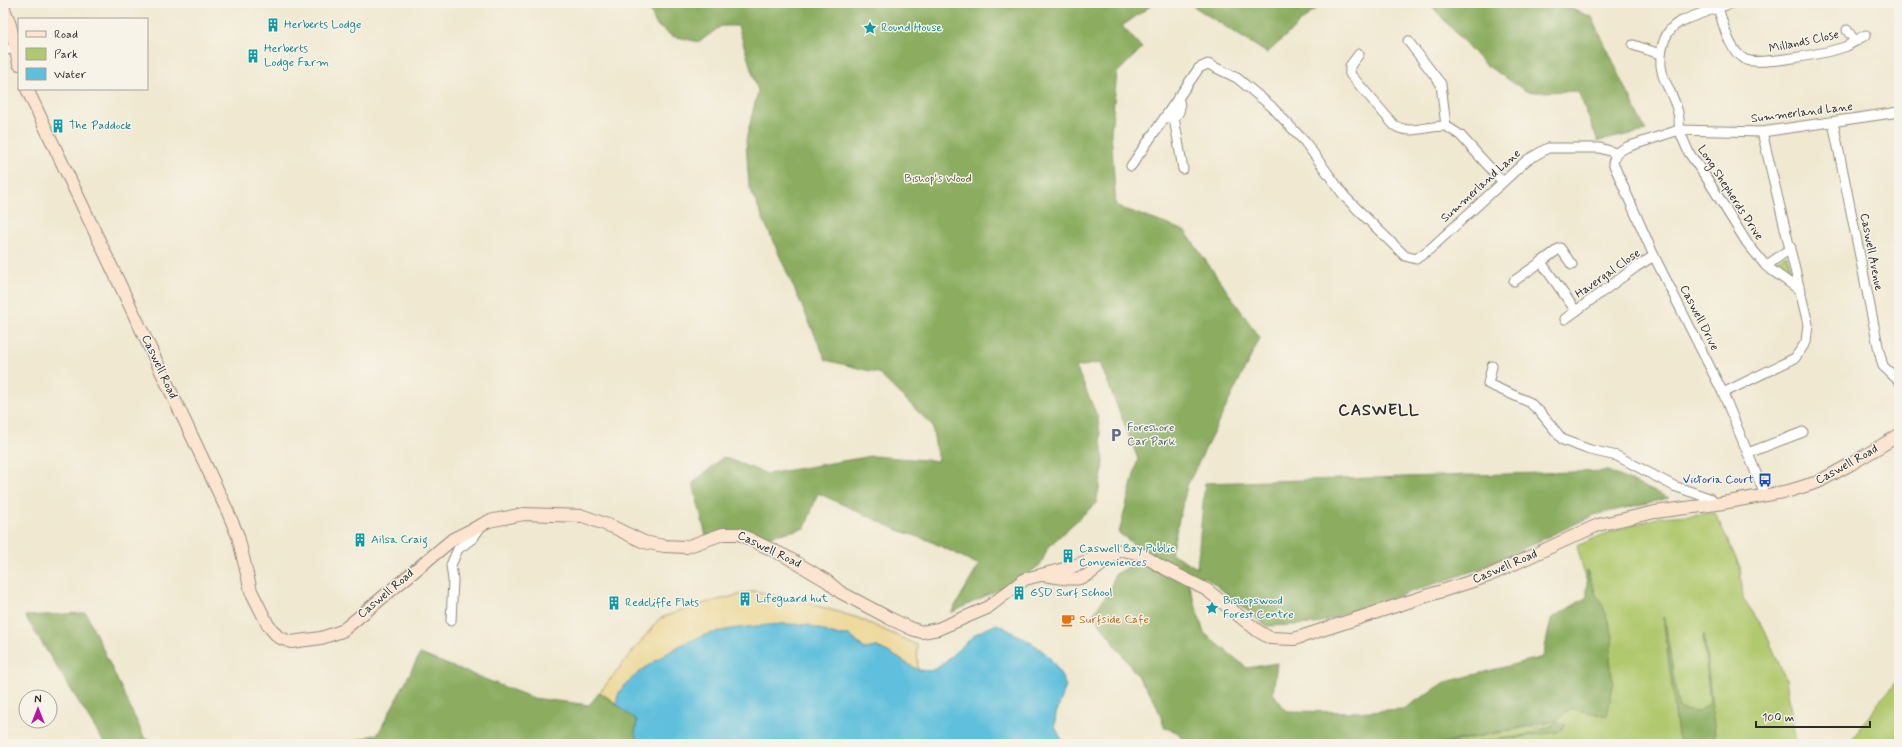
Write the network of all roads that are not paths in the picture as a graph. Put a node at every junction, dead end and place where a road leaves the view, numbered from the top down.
1 (1732, 3) edge
2 (3, 6) edge
3 (1718, 8) junction
4 (1847, 30) dead end
5 (1866, 35) dead end
6 (1408, 41) dead end
7 (1855, 41) junction
8 (1633, 45) dead end
9 (9, 50) edge
10 (1359, 54) dead end
11 (1660, 54) junction
12 (18, 63) edge
13 (27, 90) edge
14 (1178, 98) junction
15 (1899, 112) edge
16 (1163, 118) junction
17 (1174, 118) junction
18 (1833, 122) junction
19 (1446, 126) junction
20 (1678, 130) junction
21 (1762, 132) junction
22 (1616, 153) junction
23 (1131, 166) dead end
24 (1183, 168) dead end
25 (1503, 182) junction
26 (1790, 248) junction
27 (1654, 256) junction
28 (1541, 262) junction
29 (1572, 265) dead end
30 (1766, 266) junction
31 (1514, 281) dead end
32 (1800, 291) junction
33 (1576, 311) junction
34 (1565, 319) dead end
35 (1492, 366) dead end
36 (1899, 380) edge
37 (1723, 393) junction
38 (1803, 432) dead end
39 (1897, 438) edge
40 (1748, 453) junction
41 (1765, 495) junction
42 (1717, 504) junction
43 (482, 524) junction
44 (451, 621) dead end

1 - 3 street
2 - 9 street
3 - 7 street, Millands Close
3 - 11 street
4 - 7 street, Millands Close
5 - 7 street, Millands Close
6 - 19 street
8 - 11 street
9 - 12 street
10 - 19 street
11 - 20 street
13 - 43 street, Caswell Road
14 - 16 street, Summerland Lane
14 - 17 street
14 - 25 street, Summerland Lane
15 - 18 street, Summerland Lane
16 - 17 street
16 - 23 street, Summerland Lane
17 - 24 street
18 - 21 street, Summerland Lane
18 - 36 street, Caswell Avenue
19 - 25 street
20 - 21 street, Summerland Lane
20 - 22 street, Summerland Lane
20 - 30 street, Long Shepherds Drive
21 - 26 street
22 - 25 street, Summerland Lane
22 - 27 street, Caswell Drive
26 - 30 street
26 - 32 street
27 - 33 street, Havergal Close
27 - 37 street, Caswell Drive
28 - 29 street
28 - 31 street
28 - 33 street, Havergal Close
30 - 32 street, Long Shepherds Drive
32 - 37 street
33 - 34 street, Havergal Close
35 - 42 street
37 - 40 street, Caswell Drive
38 - 40 street
39 - 41 street, Caswell Road
40 - 41 street, Caswell Drive
41 - 42 street, Caswell Road
42 - 43 street, Caswell Road
43 - 44 street

